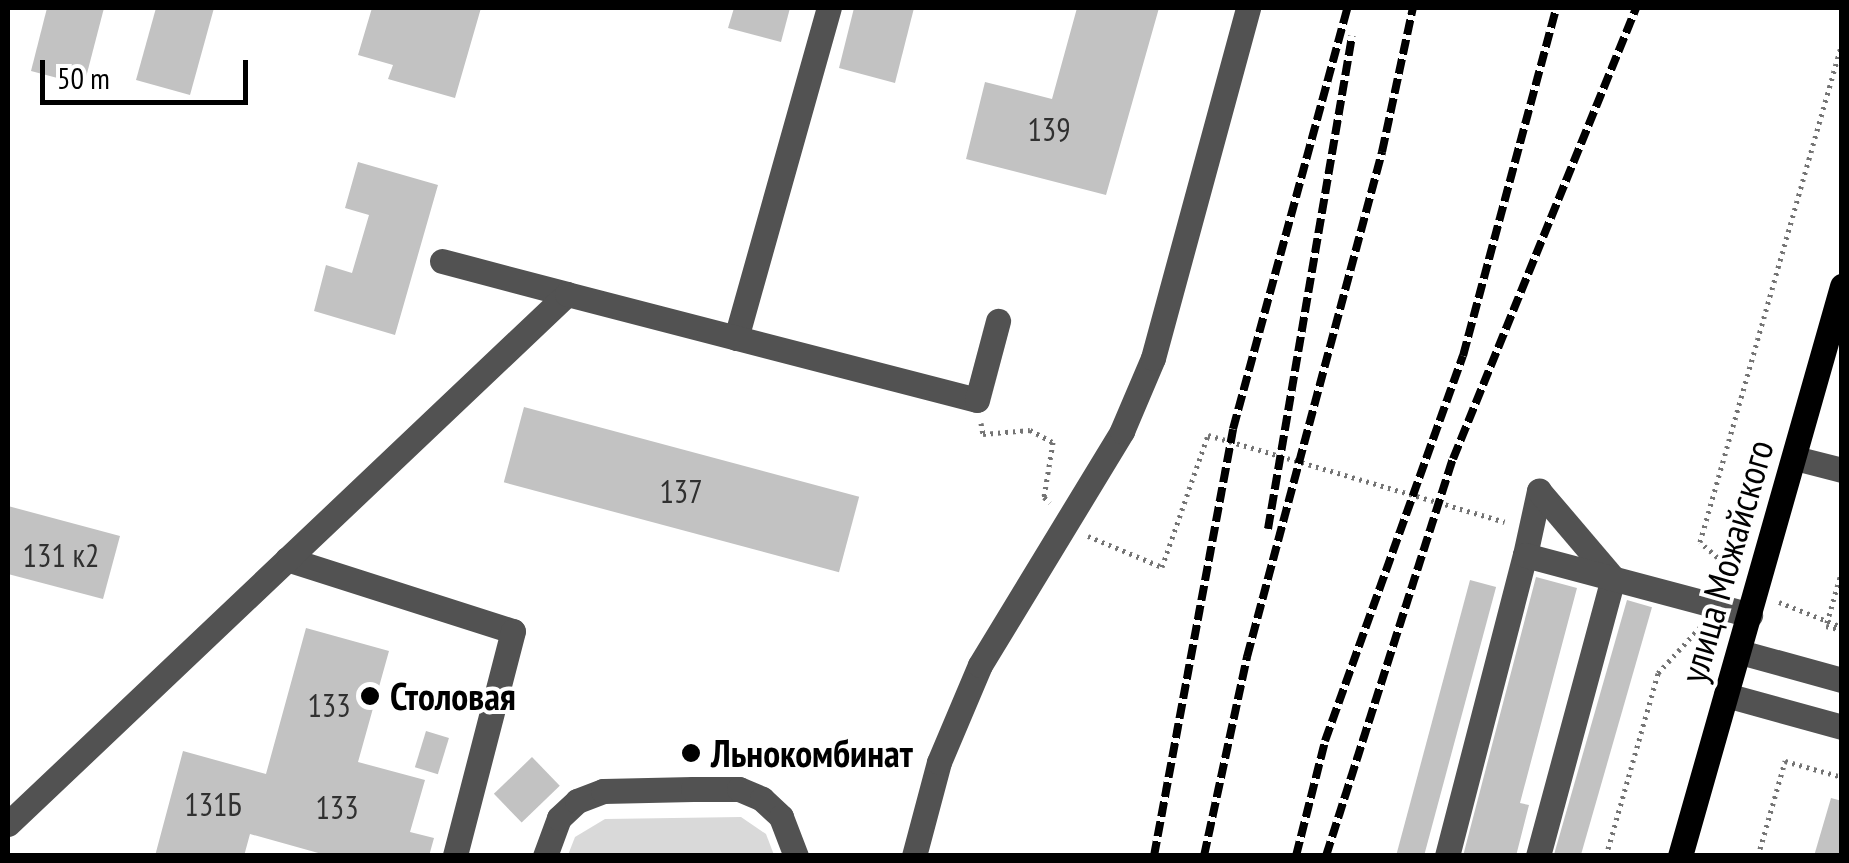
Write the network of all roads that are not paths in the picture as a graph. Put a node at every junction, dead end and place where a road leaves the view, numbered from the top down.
1 (829, 8) edge
2 (1248, 8) edge
3 (442, 262) dead end
4 (1842, 286) edge
5 (567, 294) junction
6 (998, 321) dead end
7 (736, 338) junction
8 (1795, 458) junction
9 (1842, 470) edge
10 (1525, 555) junction
11 (287, 560) junction
12 (1613, 578) junction
13 (1754, 606) junction
14 (1740, 652) junction
15 (1842, 680) edge
16 (1726, 695) junction
17 (1842, 727) edge
18 (8, 824) edge
19 (454, 856) edge
20 (546, 856) edge
21 (796, 856) edge
22 (914, 856) edge
23 (1447, 856) edge
24 (1538, 856) edge
25 (1680, 856) edge

1 - 7 street
2 - 22 street
3 - 5 street
4 - 8 main road, улица Можайского
5 - 7 street
5 - 11 street
6 - 7 street
8 - 9 street
8 - 13 main road, улица Можайского
10 - 12 street
10 - 12 street
10 - 23 street
11 - 18 street
11 - 19 street
12 - 13 street
12 - 24 street
13 - 14 main road, улица Можайского
14 - 15 street
14 - 16 main road, улица Можайского
16 - 17 street
16 - 25 main road, улица Можайского
20 - 21 street

